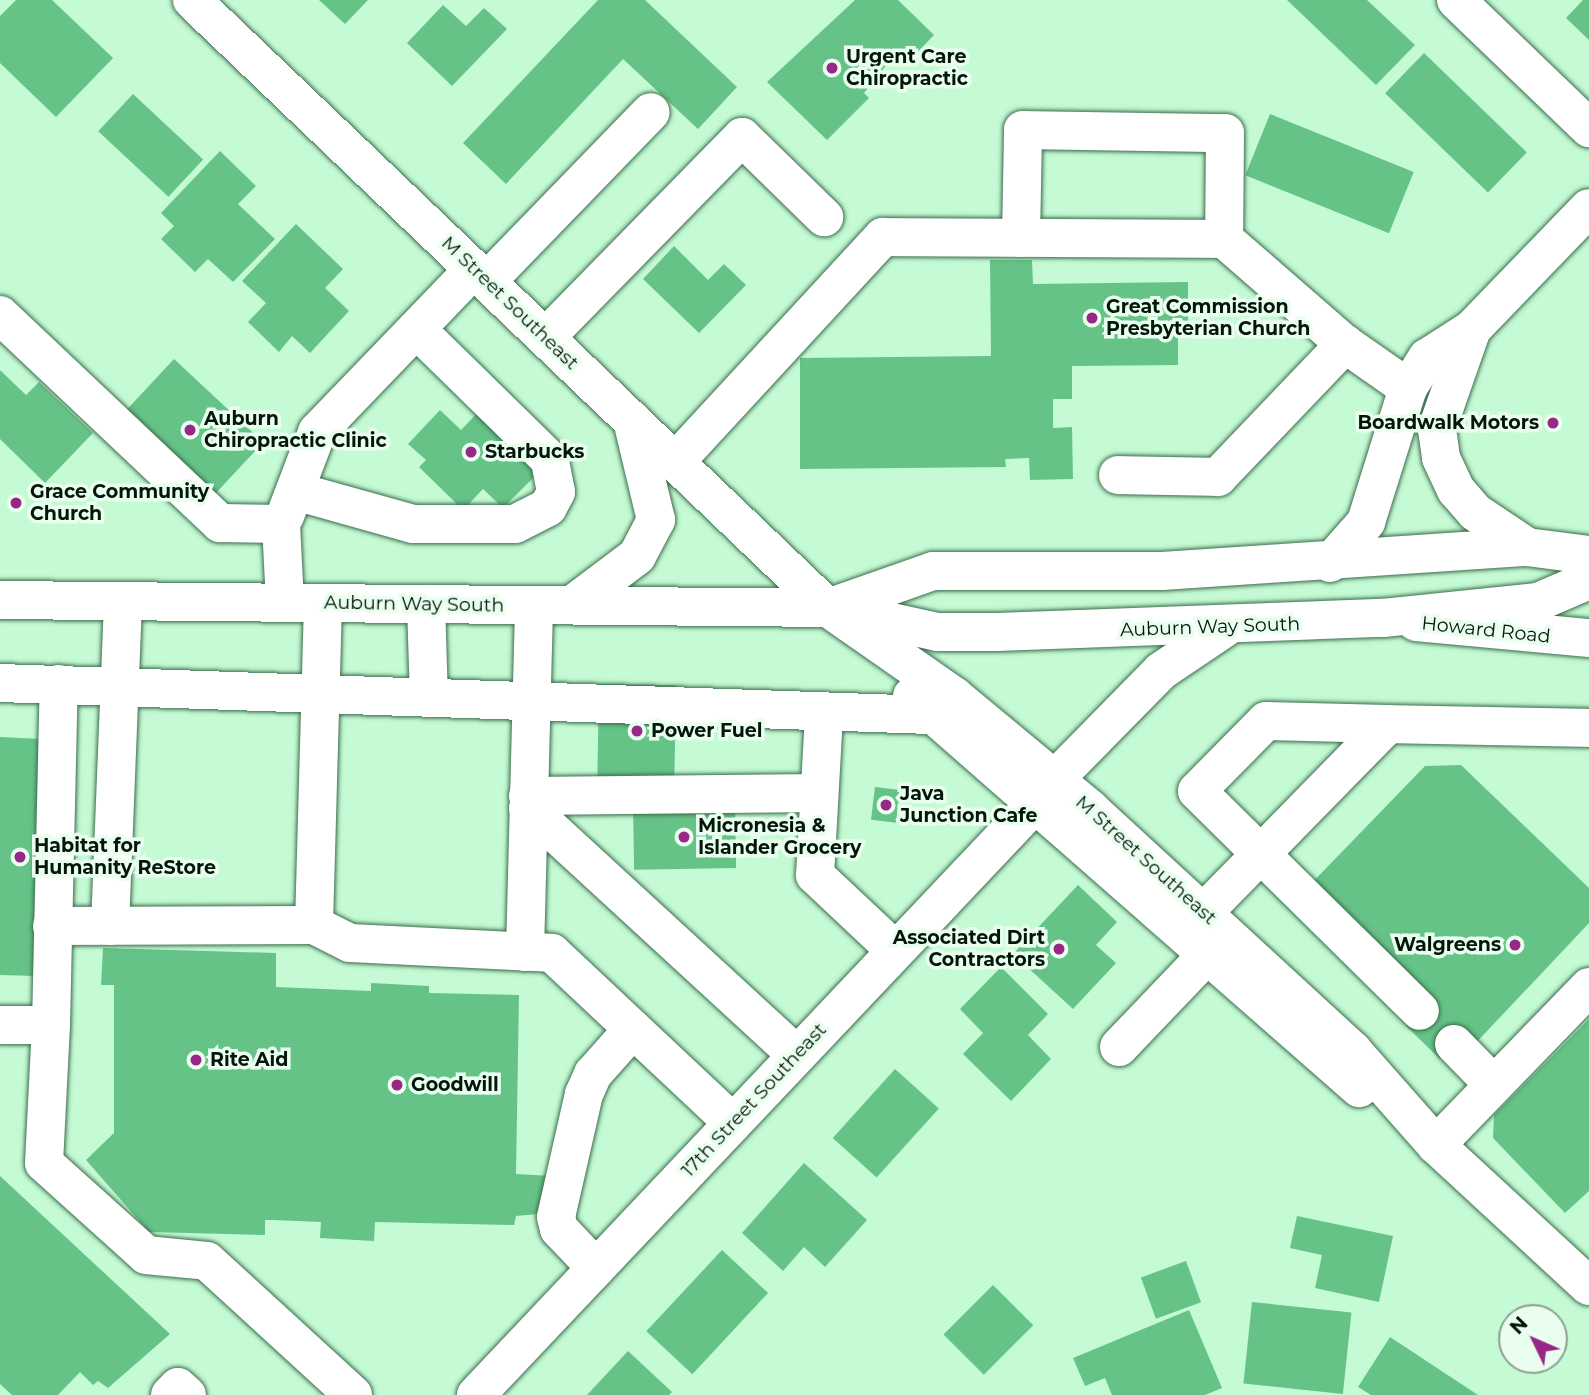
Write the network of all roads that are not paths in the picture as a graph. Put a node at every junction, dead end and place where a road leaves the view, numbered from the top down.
1 (1456, 0) edge
2 (197, 2) edge
3 (651, 112) dead end
4 (1589, 128) edge
5 (1589, 208) edge
6 (824, 217) dead end
7 (1021, 238) junction
8 (1224, 239) junction
9 (480, 275) junction
10 (0, 315) edge
11 (416, 329) junction
12 (1472, 330) junction
13 (546, 337) junction
14 (1345, 344) junction
15 (1408, 388) junction
16 (632, 418) junction
17 (676, 461) junction
18 (1118, 475) dead end
19 (288, 508) junction
20 (1527, 547) junction
21 (1589, 555) edge
22 (1329, 562) junction
23 (1589, 580) edge
24 (0, 600) edge
25 (123, 601) junction
26 (285, 603) junction
27 (323, 603) junction
28 (426, 604) junction
29 (534, 605) junction
30 (572, 605) junction
31 (828, 608) junction
32 (1383, 618) junction
33 (1226, 627) junction
34 (1589, 638) edge
35 (0, 683) edge
36 (59, 684) junction
37 (120, 684) junction
38 (320, 692) junction
39 (429, 698) junction
40 (531, 702) junction
41 (824, 715) junction
42 (929, 715) junction
43 (1388, 724) junction
44 (1589, 728) edge
45 (820, 793) junction
46 (1044, 793) junction
47 (528, 802) junction
48 (1262, 853) junction
49 (1204, 912) junction
50 (314, 925) junction
51 (52, 926) junction
52 (110, 926) junction
53 (895, 950) junction
54 (525, 952) junction
55 (1206, 957) junction
56 (1589, 987) edge
57 (1420, 1011) dead end
58 (0, 1025) edge
59 (51, 1025) junction
60 (633, 1029) junction
61 (1454, 1044) dead end
62 (1119, 1047) dead end
63 (797, 1055) junction
64 (1494, 1085) junction
65 (733, 1123) junction
66 (1436, 1145) junction
67 (596, 1268) junction
68 (1589, 1286) edge
69 (170, 1395) edge
70 (187, 1395) edge
71 (353, 1395) edge
72 (476, 1395) edge

1 - 4 main road
2 - 9 main road, M Street Southeast
3 - 9 main road
5 - 12 main road
6 - 13 main road
7 - 8 main road
7 - 8 main road
7 - 17 main road
8 - 14 main road
9 - 11 main road
9 - 13 main road, M Street Southeast
10 - 19 main road
11 - 19 main road
11 - 19 main road
12 - 15 main road
12 - 20 main road
13 - 16 main road, M Street Southeast
14 - 15 main road
14 - 18 main road
15 - 22 main road
16 - 17 main road, M Street Southeast
16 - 30 main road
17 - 31 main road, M Street Southeast
19 - 26 main road
20 - 21 main road, Auburn Way South
20 - 22 main road, Auburn Way South
22 - 31 main road, Auburn Way South
23 - 32 main road, Auburn Way South
24 - 25 main road, Auburn Way South
25 - 26 main road, Auburn Way South
25 - 37 main road
26 - 27 main road, Auburn Way South
27 - 28 main road, Auburn Way South
27 - 38 main road
28 - 29 main road, Auburn Way South
28 - 39 main road
29 - 30 main road, Auburn Way South
29 - 40 main road
30 - 31 main road, Auburn Way South
31 - 33 main road, Auburn Way South
31 - 42 main road, M Street Southeast
31 - 46 main road, M Street Southeast
32 - 33 main road, Auburn Way South
32 - 34 main road, Howard Road
33 - 46 main road, 17th Street Southeast
35 - 36 main road
36 - 37 main road
36 - 51 main road
37 - 38 main road
37 - 52 main road
38 - 39 main road
38 - 50 main road
39 - 40 main road
40 - 41 main road
40 - 47 main road
41 - 42 main road
41 - 45 main road
42 - 46 main road, M Street Southeast
43 - 44 main road
43 - 48 main road
43 - 48 main road
45 - 47 main road
45 - 53 main road
46 - 49 main road, M Street Southeast
46 - 53 main road, 17th Street Southeast
46 - 55 main road, M Street Southeast
47 - 54 main road
47 - 63 main road
48 - 49 main road
48 - 57 main road
49 - 66 main road, M Street Southeast
50 - 52 main road
50 - 54 main road
51 - 52 main road
51 - 59 main road
53 - 63 main road, 17th Street Southeast
54 - 60 main road
55 - 62 main road
55 - 66 main road, M Street Southeast
56 - 64 main road
58 - 59 main road
59 - 71 main road
60 - 65 main road
60 - 67 main road
61 - 64 main road
63 - 65 main road, 17th Street Southeast
64 - 66 main road
65 - 67 main road, 17th Street Southeast
66 - 68 main road, M Street Southeast
67 - 72 main road, 17th Street Southeast
69 - 70 main road

